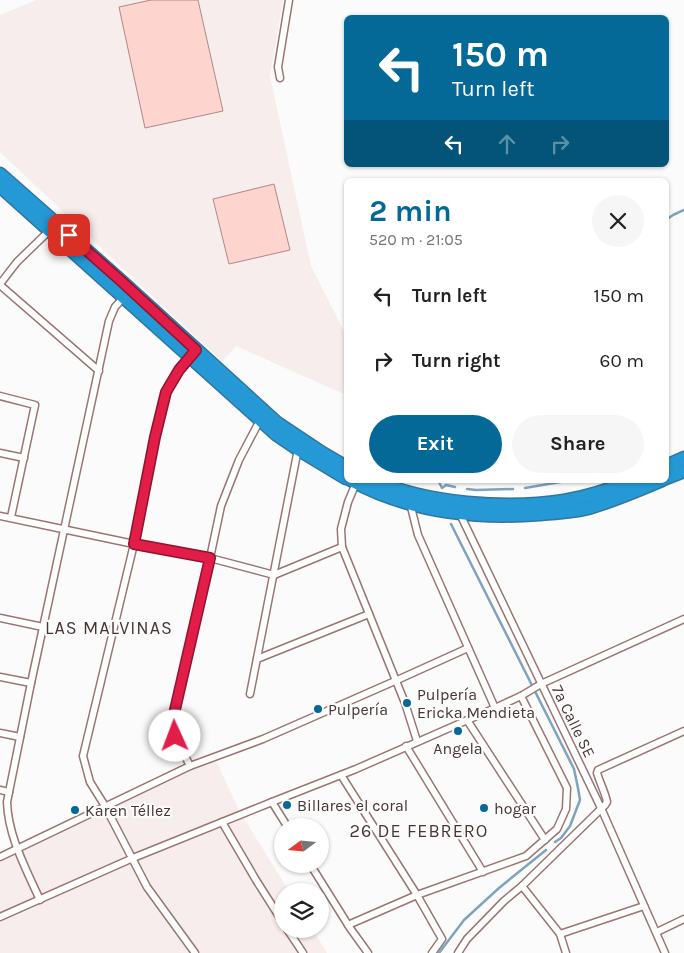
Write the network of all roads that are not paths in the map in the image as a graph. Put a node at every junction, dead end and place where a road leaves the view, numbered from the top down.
1 (289, 0) edge
2 (280, 78) dead end
3 (0, 174) edge
4 (0, 186) edge
5 (52, 227) junction
6 (0, 284) edge
7 (123, 298) junction
8 (192, 353) junction
9 (99, 371) junction
10 (0, 396) edge
11 (260, 420) junction
12 (298, 449) junction
13 (0, 453) edge
14 (24, 458) junction
15 (684, 458) edge
16 (669, 465) edge
17 (344, 466) edge
18 (684, 471) edge
19 (344, 476) edge
20 (669, 477) edge
21 (351, 483) edge
22 (357, 483) edge
23 (381, 483) edge
24 (626, 483) edge
25 (654, 483) edge
26 (410, 503) junction
27 (461, 508) junction
28 (0, 516) edge
29 (11, 517) junction
30 (64, 530) junction
31 (134, 544) junction
32 (342, 547) junction
33 (210, 558) junction
34 (274, 576) junction
35 (369, 614) junction
36 (0, 618) edge
37 (684, 619) edge
38 (43, 627) junction
39 (468, 648) junction
40 (257, 659) junction
41 (0, 677) edge
42 (396, 682) junction
43 (31, 683) junction
44 (540, 685) junction
45 (250, 694) dead end
46 (521, 696) junction
47 (495, 708) junction
48 (466, 720) junction
49 (684, 731) edge
50 (0, 733) edge
51 (20, 737) junction
52 (417, 742) junction
53 (406, 746) junction
54 (190, 766) junction
55 (341, 775) junction
56 (0, 790) edge
57 (9, 792) junction
58 (272, 802) junction
59 (105, 806) junction
60 (601, 808) junction
61 (282, 818) edge
62 (222, 822) junction
63 (545, 840) junction
64 (18, 849) junction
65 (0, 857) edge
66 (133, 858) junction
67 (483, 872) junction
68 (316, 873) edge
69 (522, 886) junction
70 (417, 895) junction
71 (40, 900) junction
72 (644, 906) junction
73 (274, 908) edge
74 (0, 917) edge
75 (684, 919) edge
76 (348, 925) junction
77 (657, 932) junction
78 (560, 934) junction
79 (294, 938) edge
80 (195, 953) edge
81 (303, 953) edge
82 (368, 953) edge
83 (432, 953) edge
84 (458, 953) edge
85 (566, 953) edge
86 (665, 953) edge

1 - 2 street
3 - 5 highway
4 - 5 highway
5 - 6 street
5 - 7 highway
5 - 8 highway
6 - 9 street
7 - 8 highway
7 - 9 street
8 - 11 highway
8 - 17 highway
8 - 31 street
9 - 30 street
10 - 14 street
11 - 12 highway
11 - 33 street
12 - 19 highway
12 - 34 street
13 - 14 street
14 - 29 street
15 - 16 highway
18 - 20 highway
21 - 32 street
22 - 26 highway
23 - 27 highway
24 - 27 highway
25 - 27 highway
26 - 27 highway
26 - 39 street
27 - 44 street, 7a Calle SE
28 - 29 street
29 - 30 street
30 - 31 street
30 - 38 street
31 - 33 street
31 - 59 street
32 - 34 street
32 - 35 street
33 - 34 street
33 - 54 street
34 - 40 street
35 - 40 street
35 - 42 street
36 - 38 street
37 - 44 street
38 - 43 street
39 - 42 street
39 - 47 street
40 - 45 street
41 - 43 street
42 - 52 street
42 - 54 street
43 - 51 street
44 - 46 street
44 - 60 street, 7a Calle SE
46 - 47 street
46 - 63 street
47 - 48 street
48 - 52 street
48 - 63 street
49 - 60 street
50 - 51 street
51 - 57 street
52 - 53 street
53 - 55 street
53 - 67 street
54 - 59 street
55 - 58 street
55 - 70 street
56 - 57 street
57 - 64 street
58 - 61 street
58 - 62 street
59 - 64 street
59 - 66 street
60 - 69 street
60 - 72 street, 7a Calle SE
62 - 66 street
62 - 73 street
63 - 67 street
64 - 65 street
64 - 71 street
66 - 71 street
66 - 80 street
67 - 70 street
68 - 76 street
69 - 78 street
69 - 84 street
70 - 76 street
70 - 83 street
71 - 74 street
72 - 77 street, 7a Calle SE
72 - 78 street
75 - 77 street
76 - 82 street
77 - 86 street, 7a Calle SE
78 - 85 street
79 - 81 street

